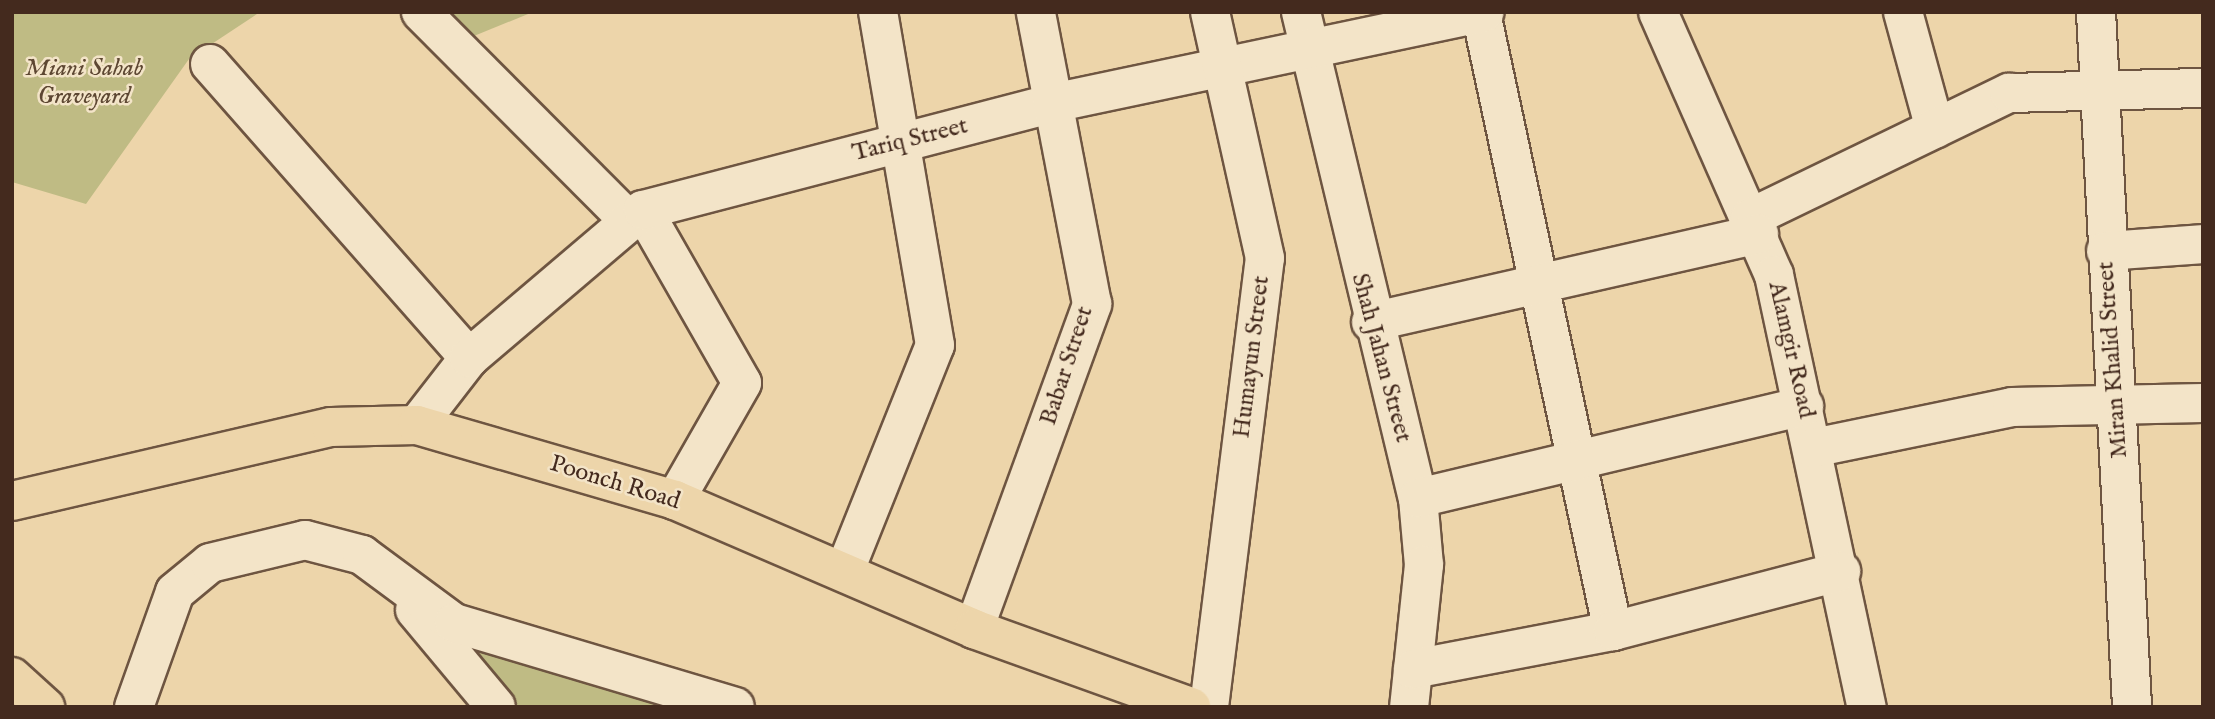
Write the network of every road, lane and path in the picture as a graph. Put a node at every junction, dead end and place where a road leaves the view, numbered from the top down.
1 (421, 12) edge
2 (878, 12) edge
3 (1035, 12) edge
4 (1210, 12) edge
5 (1301, 12) edge
6 (1658, 12) edge
7 (1903, 12) edge
8 (2096, 12) edge
9 (1483, 13) edge
10 (1310, 51) junction
11 (210, 64) dead end
12 (1223, 69) junction
13 (2203, 88) edge
14 (2100, 90) junction
15 (1053, 103) junction
16 (1935, 129) junction
17 (901, 142) junction
18 (636, 216) junction
19 (1754, 226) junction
20 (2203, 244) edge
21 (2106, 251) junction
22 (1539, 283) junction
23 (1371, 322) junction
24 (469, 358) junction
25 (2203, 403) edge
26 (1804, 405) junction
27 (2116, 405) junction
28 (417, 425) junction
29 (1813, 448) junction
30 (1577, 460) junction
31 (1418, 498) junction
32 (675, 500) junction
33 (12, 502) edge
34 (845, 570) junction
35 (1841, 572) junction
36 (387, 577) junction
37 (974, 629) junction
38 (1613, 631) junction
39 (1413, 669) junction
40 (12, 677) edge
41 (45, 707) edge
42 (134, 707) edge
43 (496, 707) edge
44 (735, 707) edge
45 (1191, 707) edge
46 (1209, 707) edge
47 (1409, 707) edge
48 (1867, 707) edge
49 (2132, 707) edge

1 - 18 street
2 - 17 street
3 - 15 street, Babar Street
4 - 12 street, Humayun Street
5 - 10 street, Shah Jahan Street
6 - 19 street, Alamgir Road
7 - 16 street
8 - 14 street, Miran Khalid Street
9 - 10 street, Tariq Street
9 - 22 street
10 - 12 street, Tariq Street
10 - 23 street, Shah Jahan Street
11 - 24 street
12 - 15 street, Tariq Street
12 - 46 street, Humayun Street
13 - 14 street
14 - 16 street
14 - 21 street, Miran Khalid Street
15 - 17 street, Tariq Street
15 - 37 street, Babar Street
16 - 19 street
17 - 18 street, Tariq Street
17 - 34 street
18 - 24 street, Tariq Street
18 - 32 street
19 - 22 street
19 - 26 street, Alamgir Road
20 - 21 street
21 - 27 street, Miran Khalid Street
22 - 23 street
22 - 30 street
23 - 31 street, Shah Jahan Street
24 - 28 street, Tariq Street
25 - 27 street
26 - 29 street, Alamgir Road
26 - 30 street
27 - 29 street
27 - 49 street, Miran Khalid Street
28 - 32 main road, Poonch Road
28 - 33 main road, Poonch Road
29 - 35 street, Alamgir Road
30 - 31 street
30 - 38 street
31 - 39 street, Shah Jahan Street
32 - 34 main road, Poonch Road
34 - 37 main road, Poonch Road
35 - 38 street
35 - 48 street, Alamgir Road
36 - 42 street
36 - 43 street
36 - 44 street
37 - 45 main road, Poonch Road
38 - 39 street
39 - 47 street, Shah Jahan Street
40 - 41 main road

